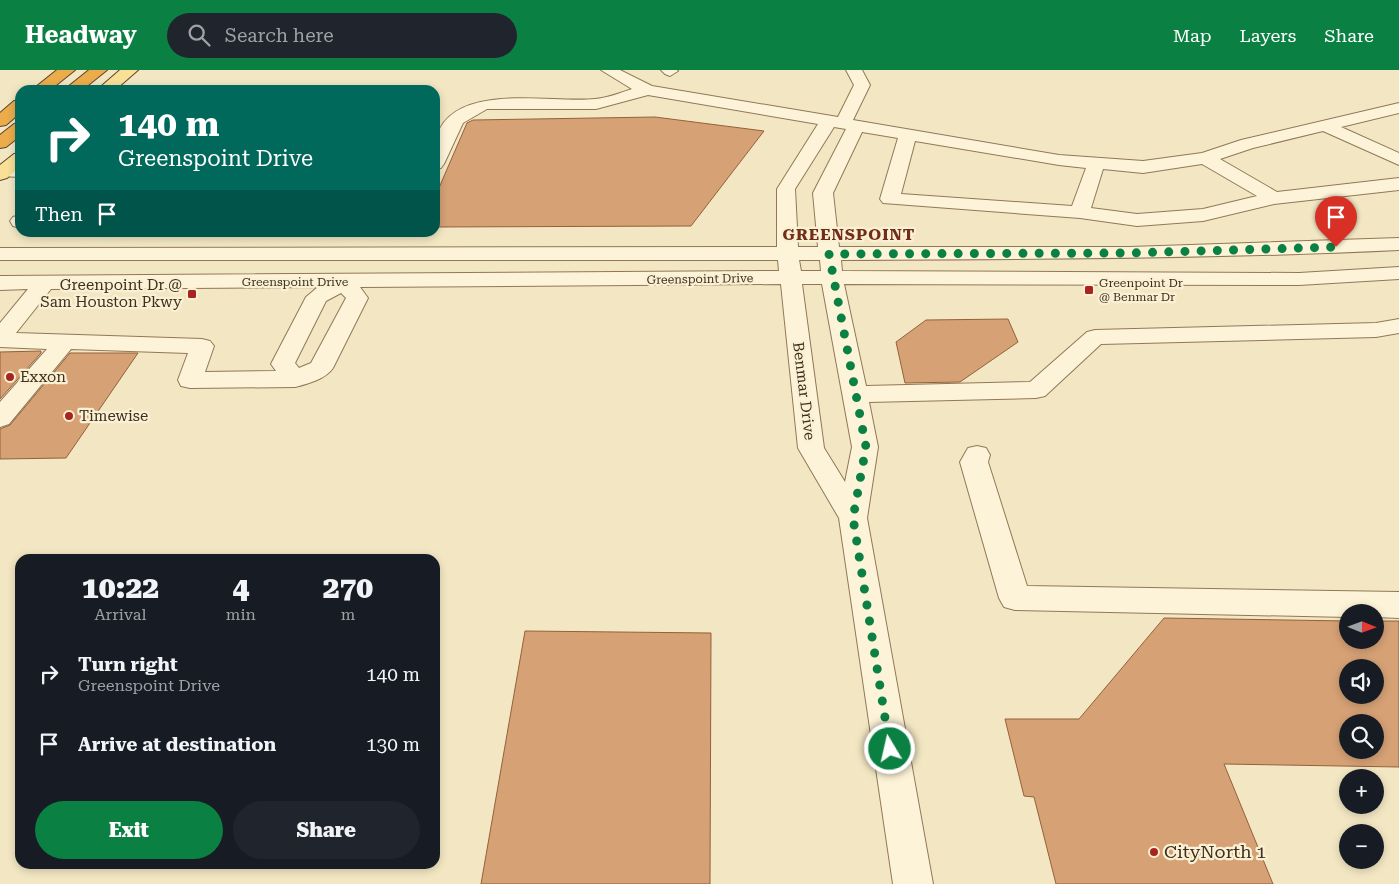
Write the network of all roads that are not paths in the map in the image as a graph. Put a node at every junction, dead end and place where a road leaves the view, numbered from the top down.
1 (66, 70) edge
2 (99, 70) edge
3 (130, 70) edge
4 (609, 70) edge
5 (854, 70) edge
6 (46, 85) edge
7 (79, 85) edge
8 (111, 85) edge
9 (648, 90) junction
10 (1399, 108) edge
11 (15, 109) edge
12 (0, 121) edge
13 (842, 124) junction
14 (1326, 126) junction
15 (15, 132) edge
16 (908, 135) junction
17 (0, 143) edge
18 (440, 153) edge
19 (1205, 158) junction
20 (1399, 160) edge
21 (1096, 164) junction
22 (1399, 184) edge
23 (1274, 198) junction
24 (1080, 212) junction
25 (246, 237) edge
26 (332, 237) edge
27 (1399, 244) edge
28 (0, 254) edge
29 (324, 254) junction
30 (228, 255) junction
31 (830, 265) junction
32 (789, 266) junction
33 (1399, 273) edge
34 (344, 282) junction
35 (0, 283) edge
36 (45, 283) junction
37 (1399, 326) edge
38 (0, 339) edge
39 (65, 342) junction
40 (295, 379) junction
41 (855, 394) junction
42 (0, 418) edge
43 (977, 455) dead end
44 (853, 518) junction
45 (1399, 605) edge
46 (912, 884) edge

1 - 6 highway
2 - 7 highway
3 - 8 main road
4 - 9 street
5 - 13 street
9 - 13 street
9 - 18 street
10 - 14 street
11 - 12 highway
13 - 16 street
13 - 31 street, Benmar Drive
13 - 32 street, Benmar Drive
14 - 19 street
14 - 20 street
15 - 17 highway
16 - 21 street
16 - 24 street
19 - 21 street
19 - 23 street
21 - 24 street
22 - 23 street
23 - 24 street
25 - 30 street
26 - 29 street
27 - 31 street, Greenspoint Drive
28 - 30 street, Greenspoint Drive
29 - 30 street, Greenspoint Drive
29 - 32 street, Greenspoint Drive
29 - 34 street
31 - 32 street, Greenspoint Drive
31 - 33 street, Greenspoint Drive
31 - 41 street, Benmar Drive
32 - 34 street, Greenspoint Drive
32 - 44 street, Benmar Drive
34 - 36 street, Greenspoint Drive
34 - 40 street
34 - 40 street
35 - 36 street, Greenspoint Drive
36 - 38 street
37 - 41 street
38 - 39 street
39 - 40 street
39 - 42 street
41 - 44 street, Benmar Drive
43 - 45 street
44 - 46 street, Benmar Drive

